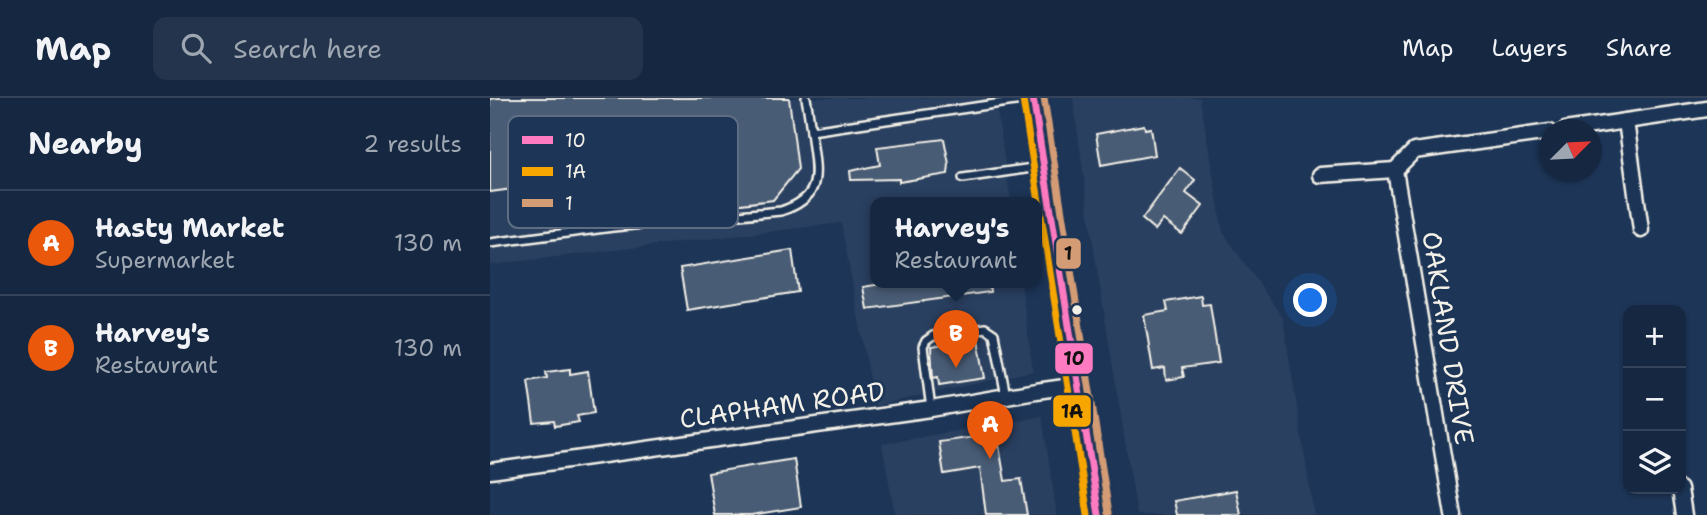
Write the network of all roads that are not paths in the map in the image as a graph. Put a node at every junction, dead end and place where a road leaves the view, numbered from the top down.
1 (806, 98) edge
2 (1033, 98) edge
3 (1707, 109) edge
4 (1626, 121) junction
5 (1602, 125) edge
6 (811, 131) junction
7 (1539, 133) edge
8 (1043, 167) junction
9 (1395, 170) junction
10 (1320, 175) dead end
11 (963, 178) dead end
12 (738, 215) edge
13 (613, 228) edge
14 (1641, 230) dead end
15 (490, 243) edge
16 (1079, 386) junction
17 (1006, 396) junction
18 (931, 410) junction
19 (490, 471) edge
20 (1681, 494) edge
21 (1099, 515) edge
22 (1452, 515) edge
23 (1684, 515) edge

1 - 6 lane
2 - 6 lane
2 - 8 main road
3 - 4 street
4 - 5 street
4 - 14 street
6 - 12 lane
7 - 9 street
8 - 11 lane
8 - 16 main road
9 - 10 street
9 - 22 street, OAKLAND DRIVE
13 - 15 lane
16 - 17 street, CLAPHAM ROAD
16 - 21 main road
17 - 18 street, CLAPHAM ROAD
17 - 18 lane
18 - 19 street, CLAPHAM ROAD
20 - 23 street

